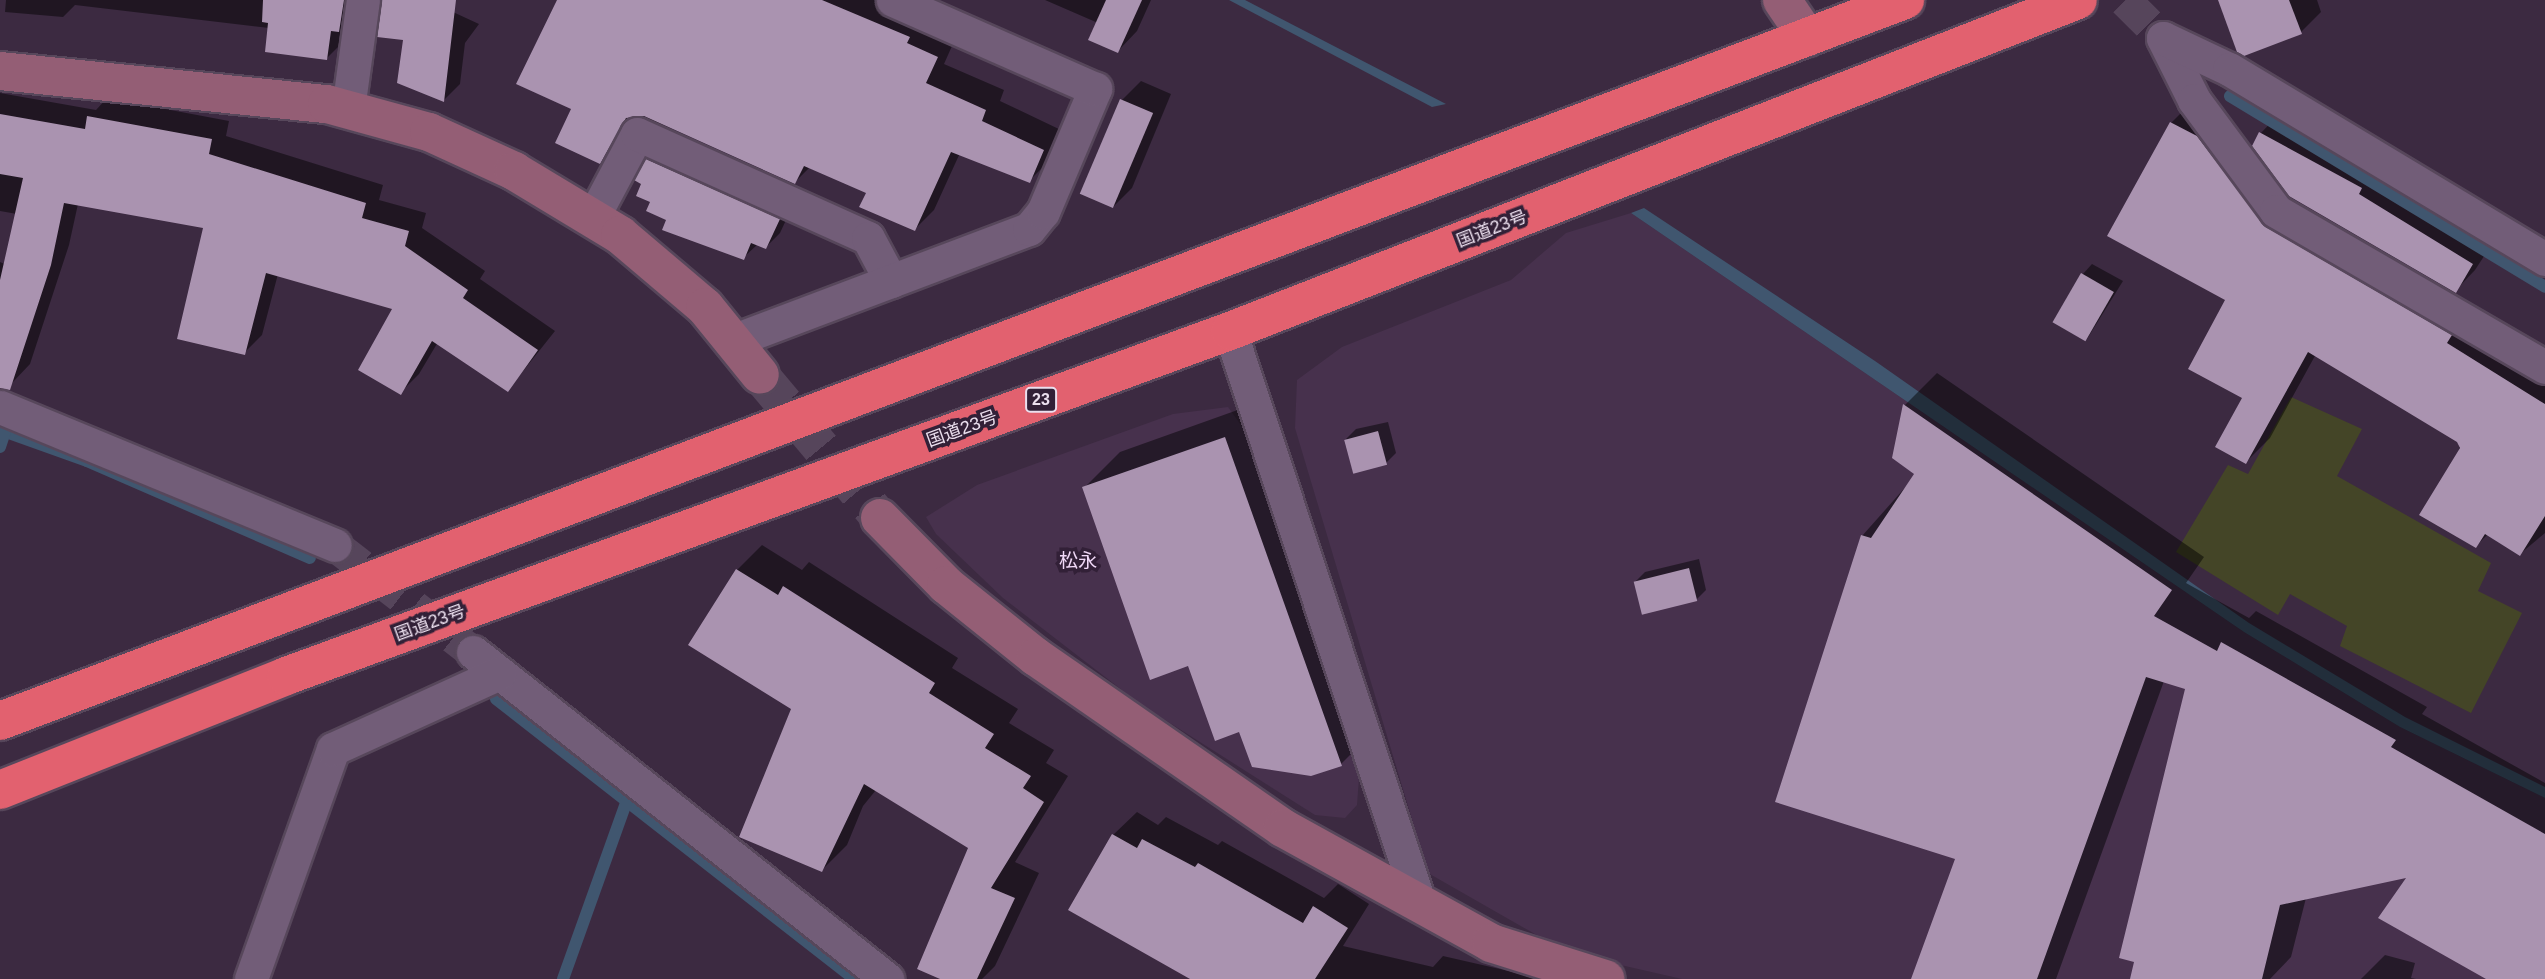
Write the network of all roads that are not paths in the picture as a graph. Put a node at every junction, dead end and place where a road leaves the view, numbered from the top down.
1 (363, 0) edge
2 (893, 0) edge
3 (1782, 0) edge
4 (1905, 0) edge
5 (2078, 0) edge
6 (1807, 37) junction
7 (0, 71) edge
8 (348, 109) junction
9 (592, 219) junction
10 (2545, 259) edge
11 (891, 281) junction
12 (1230, 331) junction
13 (732, 341) junction
14 (2545, 367) edge
15 (760, 375) tunnel mouth
16 (0, 407) edge
17 (880, 518) tunnel mouth
18 (335, 545) tunnel mouth
19 (473, 652) tunnel mouth
20 (500, 673) junction
21 (0, 721) edge
22 (0, 790) edge
23 (1420, 905) junction
24 (251, 979) edge
25 (887, 979) edge
26 (1605, 979) edge

1 - 8 street
2 - 11 street
3 - 6 street
4 - 6 highway
5 - 12 highway, 国道23号 / 23
6 - 21 highway
7 - 8 street
8 - 9 street
9 - 11 street
9 - 13 street
10 - 14 street
11 - 13 street
12 - 22 highway, 国道23号 / 23
12 - 23 street
13 - 15 street
16 - 18 street
17 - 23 street
19 - 20 street
20 - 24 street
20 - 25 street
23 - 26 street

